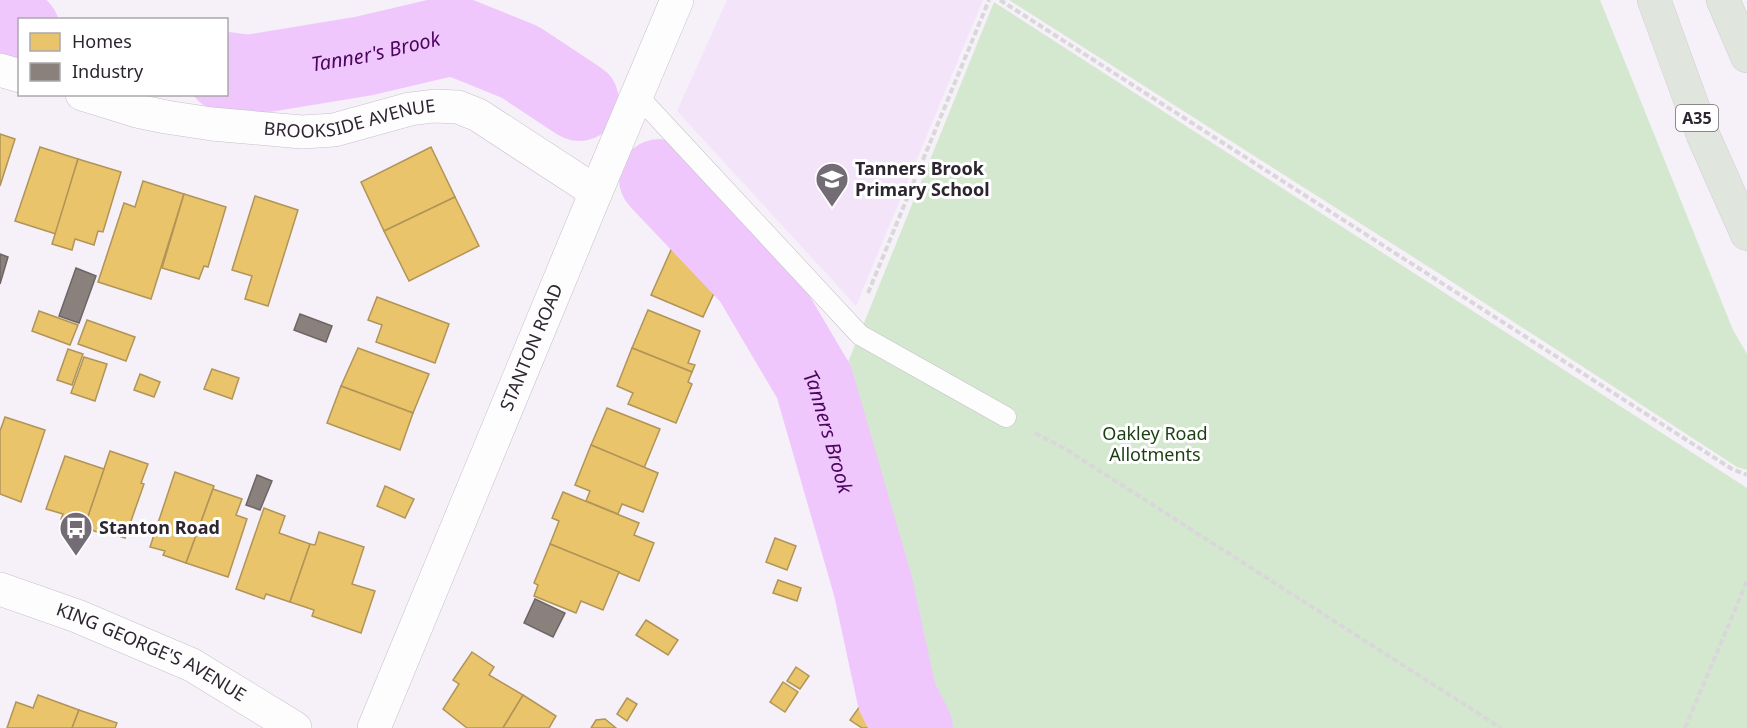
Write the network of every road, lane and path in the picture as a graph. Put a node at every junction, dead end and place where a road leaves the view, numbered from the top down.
1 (677, 0) edge
2 (989, 0) edge
3 (1000, 0) edge
4 (1654, 0) edge
5 (1723, 0) edge
6 (1747, 56) edge
7 (0, 70) edge
8 (18, 75) edge
9 (637, 95) junction
10 (88, 96) edge
11 (596, 192) junction
12 (1747, 234) edge
13 (854, 328) junction
14 (1006, 417) joint
15 (1747, 475) edge
16 (1747, 581) edge
17 (0, 589) edge
18 (295, 728) edge
19 (374, 728) edge
20 (1501, 728) edge
21 (1685, 728) edge

1 - 9 street, STANTON ROAD
2 - 13 path
3 - 15 path
4 - 12 main road, A35
5 - 6 main road
7 - 8 street
9 - 11 street, STANTON ROAD
9 - 13 lane
10 - 11 street, BROOKSIDE AVENUE
11 - 19 street, STANTON ROAD
13 - 14 lane
14 - 20 path
16 - 21 path
17 - 18 street, KING GEORGE'S AVENUE

